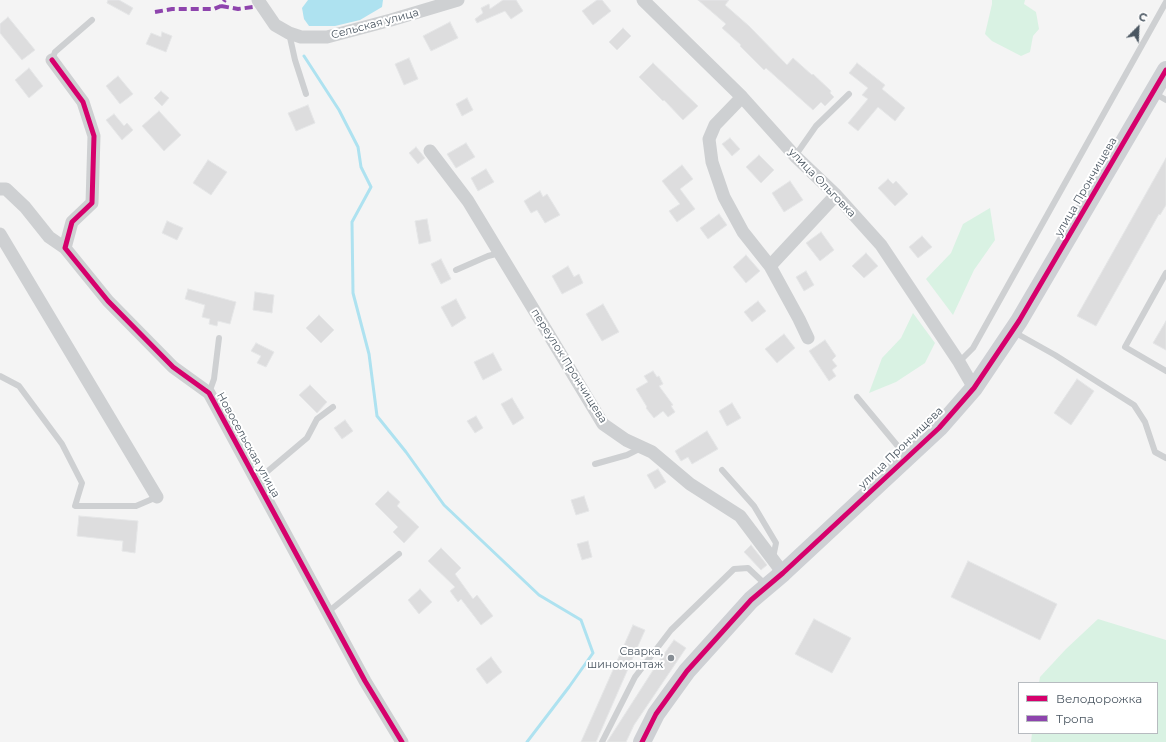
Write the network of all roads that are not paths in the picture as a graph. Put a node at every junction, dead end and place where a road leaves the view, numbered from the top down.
1 (258, 0) edge
2 (458, 0) edge
3 (644, 0) edge
4 (1166, 2) edge
5 (92, 20) dead end
6 (289, 33) junction
7 (52, 60) joint
8 (1166, 70) edge
9 (306, 94) dead end
10 (849, 94) dead end
11 (1160, 96) edge
12 (742, 97) junction
13 (430, 152) dead end
14 (795, 156) junction
15 (0, 189) edge
16 (836, 195) junction
17 (0, 234) edge
18 (65, 248) junction
19 (500, 253) junction
20 (770, 266) junction
21 (456, 270) dead end
22 (1166, 273) edge
23 (1012, 331) junction
24 (219, 338) dead end
25 (808, 338) dead end
26 (959, 362) junction
27 (1166, 371) edge
28 (0, 376) edge
29 (974, 388) junction
30 (209, 393) junction
31 (857, 397) dead end
32 (333, 407) dead end
33 (642, 447) junction
34 (908, 458) junction
35 (1166, 458) edge
36 (595, 464) dead end
37 (722, 470) dead end
38 (256, 481) junction
39 (157, 497) joint
40 (399, 554) dead end
41 (778, 566) junction
42 (767, 586) junction
43 (328, 612) junction
44 (402, 742) edge
45 (602, 742) edge
46 (642, 742) edge

1 - 6 street, Сельская улица
2 - 6 street, Сельская улица
3 - 12 street, улица Ольговка
4 - 26 lane
5 - 7 lane
6 - 9 lane
7 - 18 street
8 - 11 street, улица Прончищева
10 - 14 lane
11 - 23 street, улица Прончищева
12 - 14 street, улица Ольговка
12 - 20 street
13 - 19 street, переулок Прончищева
14 - 16 street, улица Ольговка
15 - 18 street, Новосельская улица
16 - 20 street
16 - 26 street, улица Ольговка
17 - 39 street
18 - 30 street, Новосельская улица
19 - 21 lane
19 - 33 street, переулок Прончищева
20 - 25 street
22 - 27 lane
23 - 29 street, улица Прончищева
23 - 35 lane
24 - 30 lane
26 - 29 street, улица Ольговка
28 - 39 lane
29 - 34 street, улица Прончищева
30 - 38 street, Новосельская улица
31 - 34 lane
32 - 38 lane
33 - 36 lane
33 - 41 street, переулок Прончищева
34 - 41 street, улица Прончищева
37 - 41 lane
38 - 43 street, Новосельская улица
40 - 43 lane
41 - 42 street, улица Прончищева
42 - 45 lane
42 - 46 street, улица Прончищева
43 - 44 street, Новосельская улица

